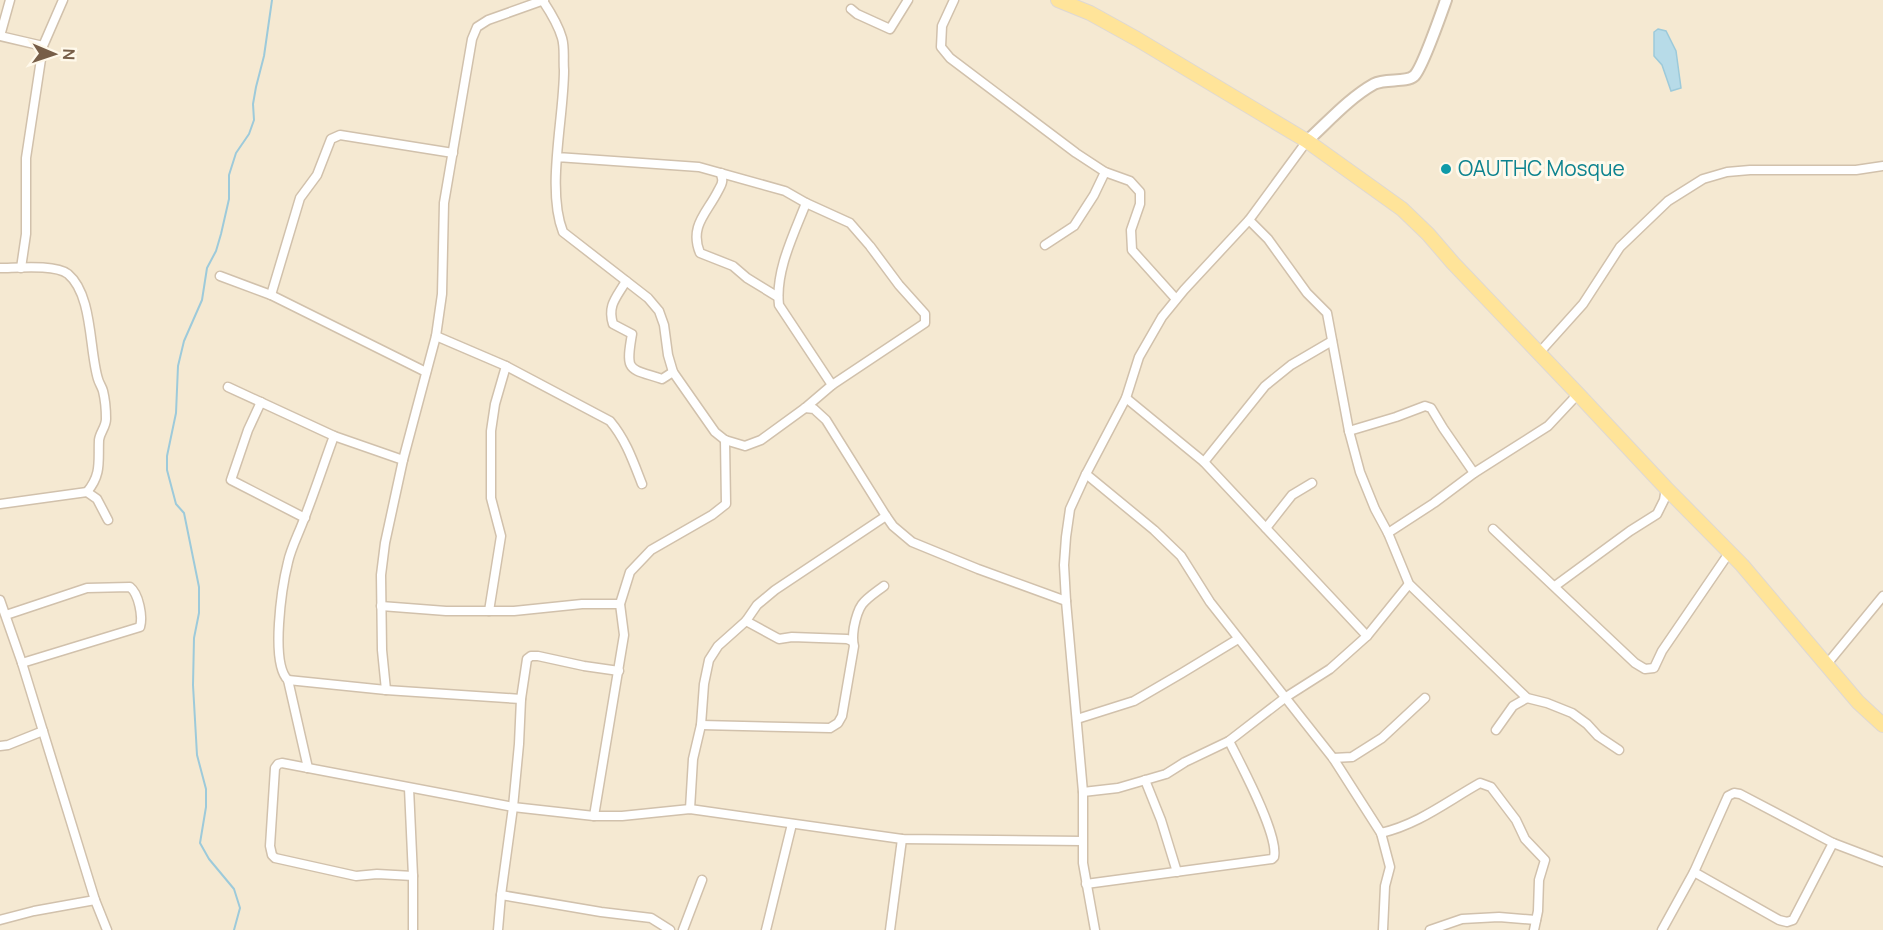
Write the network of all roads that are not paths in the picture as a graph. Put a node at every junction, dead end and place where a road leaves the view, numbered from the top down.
1 (10, 0) edge
2 (63, 0) edge
3 (543, 0) edge
4 (908, 0) edge
5 (954, 0) edge
6 (1058, 0) edge
7 (1446, 0) edge
8 (851, 9) dead end
9 (43, 46) junction
10 (1307, 141) junction
11 (453, 153) junction
12 (557, 157) junction
13 (1883, 166) edge
14 (721, 172) junction
15 (1105, 172) junction
16 (806, 203) junction
17 (1249, 220) junction
18 (1045, 245) dead end
19 (0, 268) edge
20 (21, 268) junction
21 (220, 276) dead end
22 (626, 281) junction
23 (271, 295) junction
24 (778, 297) junction
25 (1176, 299) junction
26 (436, 336) junction
27 (1332, 341) junction
28 (1539, 353) junction
29 (506, 366) junction
30 (426, 372) junction
31 (673, 372) junction
32 (832, 385) junction
33 (228, 387) dead end
34 (1578, 394) junction
35 (1126, 398) junction
36 (261, 402) junction
37 (805, 408) junction
38 (1349, 431) junction
39 (334, 436) junction
40 (724, 440) junction
41 (403, 460) junction
42 (1204, 462) junction
43 (1474, 473) junction
44 (1086, 474) junction
45 (1312, 483) dead end
46 (642, 484) dead end
47 (1666, 488) junction
48 (87, 492) junction
49 (0, 504) edge
50 (886, 516) junction
51 (305, 518) junction
52 (108, 520) dead end
53 (1266, 528) junction
54 (1493, 529) dead end
55 (1388, 533) junction
56 (1729, 553) junction
57 (1409, 584) junction
58 (884, 586) dead end
59 (1555, 586) junction
60 (1883, 596) edge
61 (0, 600) edge
62 (1066, 601) junction
63 (620, 604) junction
64 (381, 606) junction
65 (489, 611) junction
66 (6, 615) junction
67 (746, 621) junction
68 (1367, 636) junction
69 (1238, 639) junction
70 (852, 641) junction
71 (22, 663) junction
72 (1827, 664) junction
73 (619, 671) junction
74 (288, 680) junction
75 (386, 690) junction
76 (1286, 697) junction
77 (1425, 698) dead end
78 (1527, 698) junction
79 (521, 699) junction
80 (1077, 719) junction
81 (701, 725) junction
82 (1883, 725) edge
83 (1496, 730) dead end
84 (43, 732) junction
85 (1229, 741) junction
86 (0, 747) edge
87 (1618, 750) dead end
88 (1333, 758) junction
89 (308, 768) junction
90 (1146, 780) junction
91 (409, 788) junction
92 (1083, 792) junction
93 (513, 807) junction
94 (690, 809) junction
95 (594, 816) junction
96 (792, 824) junction
97 (1381, 833) junction
98 (902, 839) junction
99 (1082, 841) junction
100 (1833, 843) junction
101 (1883, 862) edge
102 (1177, 872) junction
103 (1694, 872) junction
104 (413, 876) junction
105 (702, 880) dead end
106 (1086, 884) junction
107 (501, 895) junction
108 (95, 900) junction
109 (0, 920) edge
110 (1536, 920) junction
111 (107, 930) edge
112 (413, 930) edge
113 (498, 930) edge
114 (670, 930) edge
115 (683, 930) edge
116 (766, 930) edge
117 (890, 930) edge
118 (1095, 930) edge
119 (1383, 930) edge
120 (1430, 930) edge
121 (1534, 930) edge
122 (1662, 930) edge

1 - 9 street
2 - 9 street
3 - 11 street
3 - 12 street
4 - 8 street
5 - 15 street
6 - 10 main road
7 - 10 street
9 - 20 street
10 - 17 street
10 - 28 main road
11 - 23 street
11 - 26 street
12 - 14 street
12 - 22 street
13 - 28 street
14 - 16 street
14 - 24 street
15 - 18 street
15 - 25 street
16 - 24 street
16 - 32 street
17 - 25 street
17 - 27 street
19 - 20 street
20 - 48 street
21 - 23 street
22 - 31 street
22 - 31 street
23 - 30 street
24 - 32 street
25 - 35 street
26 - 29 street
26 - 30 street
27 - 38 street
27 - 42 street
28 - 34 main road
29 - 46 street
29 - 65 street
30 - 41 street
31 - 40 street
32 - 37 street
33 - 36 street
34 - 43 street
34 - 47 main road
35 - 42 street
35 - 44 street
36 - 39 street
36 - 51 street
37 - 40 street
37 - 50 street
38 - 43 street
38 - 55 street
39 - 41 street
39 - 51 street
40 - 63 street
41 - 64 street
42 - 53 street
43 - 55 street
44 - 62 street
44 - 69 street
45 - 53 street
47 - 56 main road
47 - 59 street
48 - 49 street
48 - 52 street
50 - 62 street
50 - 67 street
51 - 74 street
53 - 68 street
54 - 59 street
55 - 57 street
56 - 59 street
56 - 72 main road
57 - 68 street
57 - 78 street
58 - 70 street
60 - 72 street
61 - 66 street
62 - 80 street
63 - 65 street
63 - 73 street
64 - 65 street
64 - 75 street
66 - 71 street
66 - 71 street
67 - 70 street
67 - 81 street
68 - 76 street
69 - 76 street
69 - 80 street
70 - 81 street
71 - 84 street
72 - 82 main road
73 - 79 street
73 - 95 street
74 - 75 street
74 - 89 street
75 - 79 street
76 - 85 street
76 - 88 street
77 - 88 street
78 - 83 street
78 - 87 street
79 - 93 street
80 - 92 street
81 - 94 street
84 - 86 street
84 - 108 street
85 - 90 street
85 - 102 street
88 - 97 street
89 - 91 street
89 - 104 street
90 - 92 street
90 - 102 street
91 - 93 street
91 - 104 street
92 - 99 street
93 - 95 street
93 - 107 street
94 - 95 street
94 - 96 street
96 - 98 street
96 - 116 street
97 - 110 street
97 - 119 street
98 - 99 street
98 - 117 street
99 - 106 street
100 - 101 street
100 - 103 street
100 - 103 street
102 - 106 street
103 - 122 street
104 - 112 street
105 - 115 street
106 - 118 street
107 - 113 street
107 - 114 street
108 - 109 street
108 - 111 street
110 - 120 street
110 - 121 street

